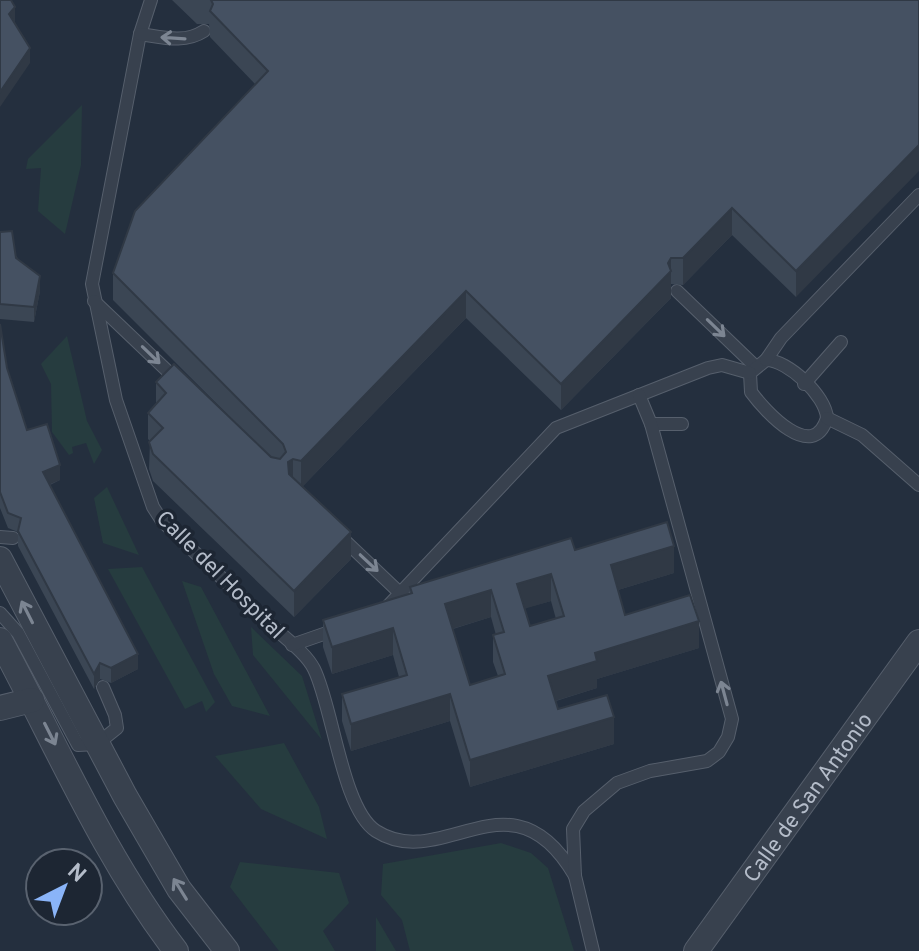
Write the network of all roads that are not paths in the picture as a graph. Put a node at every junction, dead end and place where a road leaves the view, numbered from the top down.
1 (151, 0) edge
2 (204, 31) dead end
3 (140, 34) junction
4 (919, 195) edge
5 (677, 291) dead end
6 (94, 301) junction
7 (841, 342) dead end
8 (757, 366) junction
9 (804, 384) junction
10 (187, 390) edge
11 (639, 395) junction
12 (827, 418) junction
13 (651, 424) junction
14 (682, 424) dead end
15 (919, 485) edge
16 (328, 525) edge
17 (0, 559) edge
18 (401, 594) junction
19 (0, 613) edge
20 (370, 617) edge
21 (347, 626) edge
22 (0, 640) edge
23 (919, 642) edge
24 (292, 645) junction
25 (103, 687) dead end
26 (32, 700) junction
27 (0, 708) edge
28 (97, 744) junction
29 (575, 876) junction
30 (176, 951) edge
31 (227, 951) edge
32 (593, 951) edge
33 (696, 951) edge

1 - 3 lane, Calle del Hospital
2 -> 3 lane
3 - 6 lane, Calle del Hospital
4 - 8 lane
5 -> 8 lane
6 -> 10 lane
6 - 24 lane, Calle del Hospital
7 - 9 lane
8 - 9 lane
8 - 11 lane
8 - 12 lane
9 - 12 lane
11 - 13 lane, Calle del Hospital
11 - 18 lane
12 - 15 lane
13 - 14 lane
29 -> 13 lane, Calle del Hospital
16 -> 18 lane
28 -> 17 street
18 - 20 lane
19 - 28 lane
21 - 24 lane
22 - 26 street
23 - 33 street, Calle de San Antonio
24 - 29 lane, Calle del Hospital
25 - 28 lane
26 - 27 street
26 -> 30 street
31 -> 28 street
29 - 32 lane, Calle del Hospital

